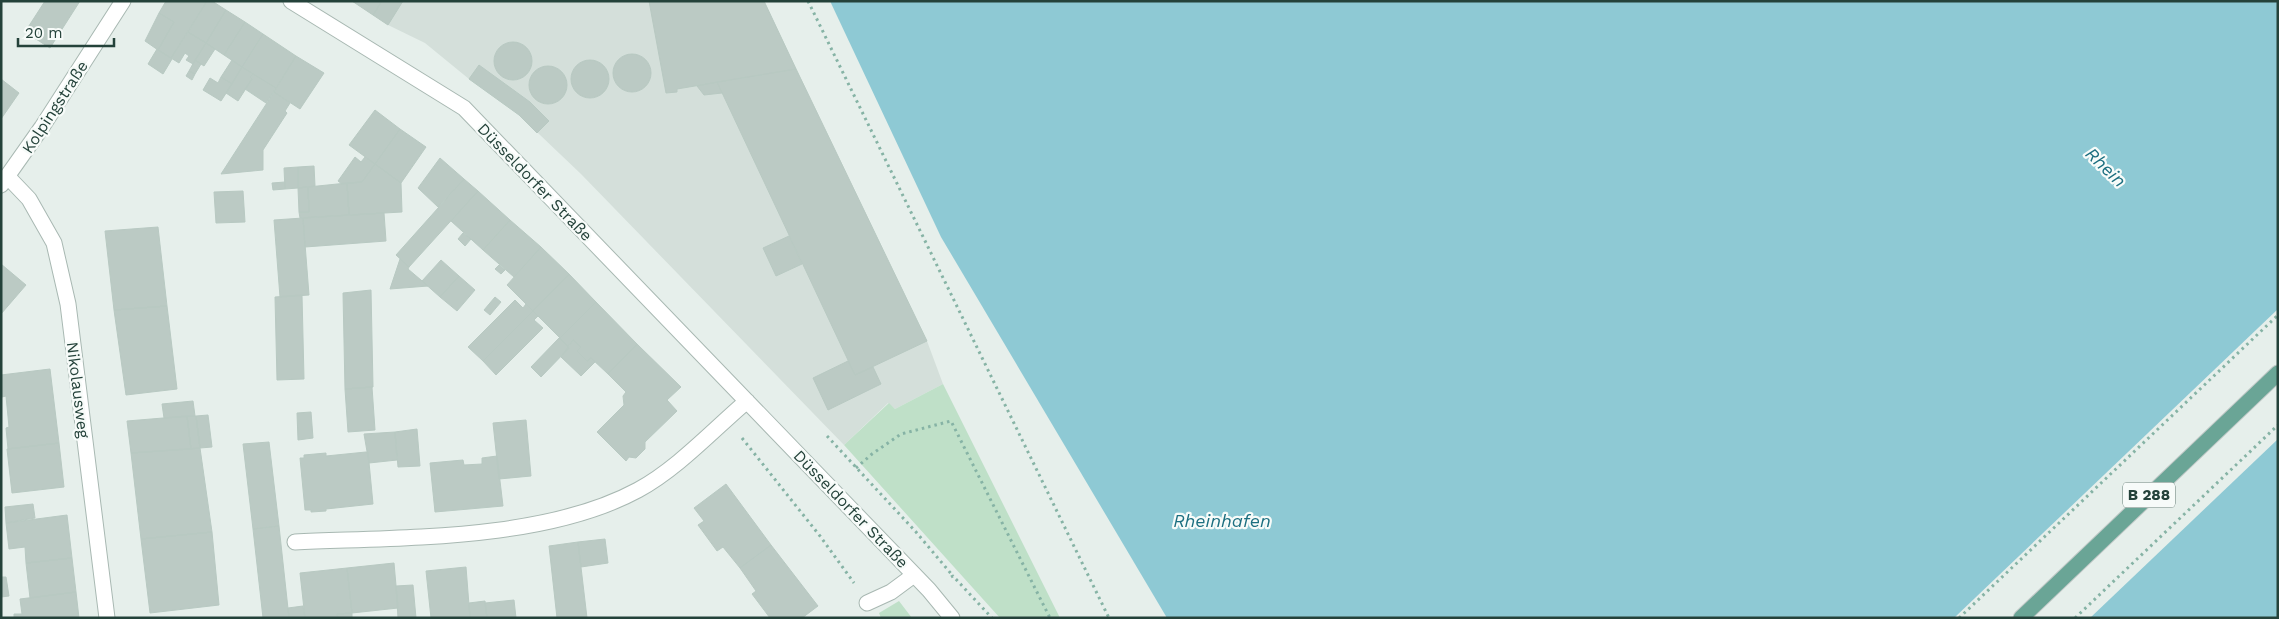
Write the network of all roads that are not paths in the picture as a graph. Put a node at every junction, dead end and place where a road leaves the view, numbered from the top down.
1 (123, 1) edge
2 (291, 1) edge
3 (5, 181) edge
4 (2278, 373) edge
5 (747, 402) junction
6 (295, 542) dead end
7 (914, 575) junction
8 (868, 602) road end
9 (107, 618) edge
10 (952, 618) edge
11 (2020, 618) edge

1 - 3 street, Kolpingstraße
2 - 5 street, Düsseldorfer Straße
3 - 9 street, Nikolausweg
4 - 11 main road, B 288
5 - 6 street
5 - 7 street, Düsseldorfer Straße
7 - 8 street
7 - 10 street, Düsseldorfer Straße

